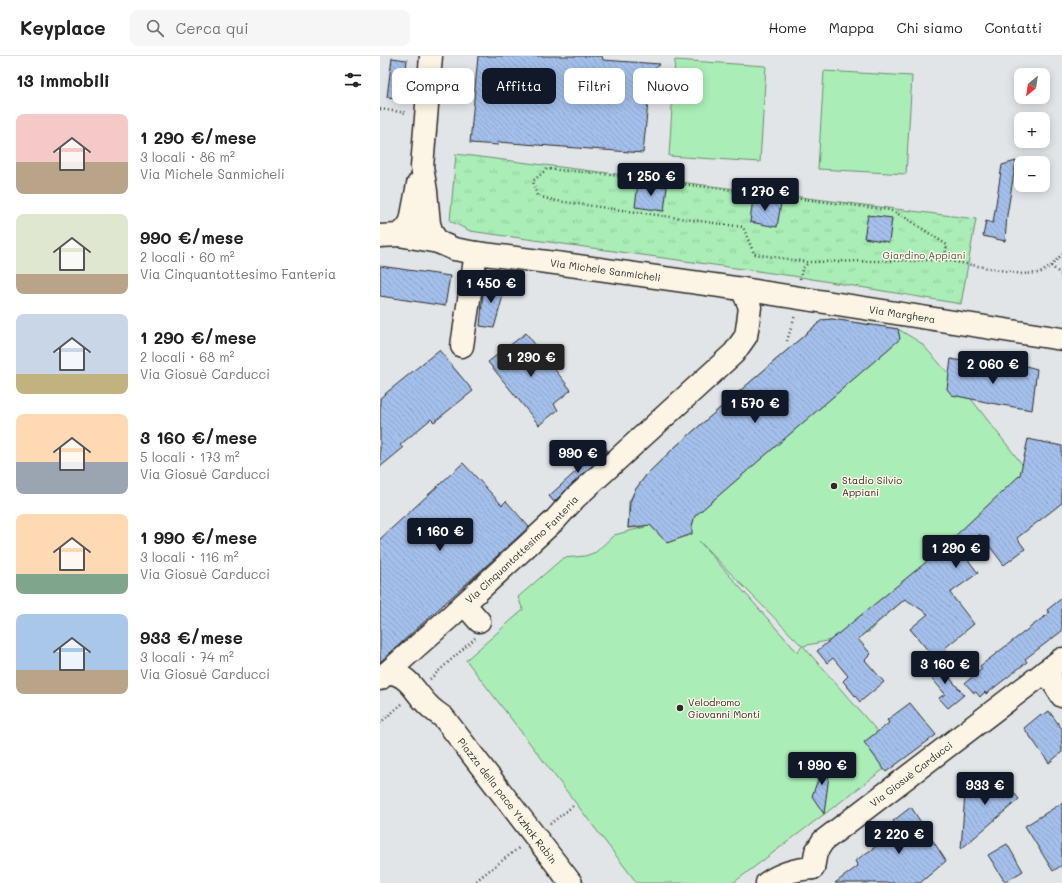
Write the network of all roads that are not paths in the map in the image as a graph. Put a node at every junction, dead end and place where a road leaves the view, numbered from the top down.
1 (431, 56) edge
2 (422, 167) junction
3 (389, 236) edge
4 (438, 242) junction
5 (476, 253) junction
6 (742, 289) junction
7 (1062, 339) edge
8 (462, 346) dead end
9 (464, 604) junction
10 (479, 628) road end
11 (413, 650) junction
12 (1054, 665) edge
13 (384, 676) edge
14 (1062, 696) edge
15 (444, 718) junction
16 (816, 876) edge
17 (571, 883) edge
18 (767, 883) edge

1 - 2 street
2 - 3 street, Via Michele Sanmicheli
2 - 4 street
3 - 4 street, Via Michele Sanmicheli
4 - 5 street, Via Michele Sanmicheli
5 - 6 street, Via Michele Sanmicheli
5 - 8 street
6 - 7 street, Via Marghera
6 - 9 street, Via Cinquantottesimo Fanteria
9 - 10 street
9 - 11 street, Via Cinquantottesimo Fanteria
11 - 13 street, Via Cinquantottesimo Fanteria
11 - 15 street, Piazza della pace Ytzhak Rabin
12 - 14 street
12 - 16 street, Via Giosuè Carducci
13 - 15 street, Piazza della pace Ytzhak Rabin
15 - 17 street, Piazza della pace Ytzhak Rabin
16 - 18 street, Via Giosuè Carducci

